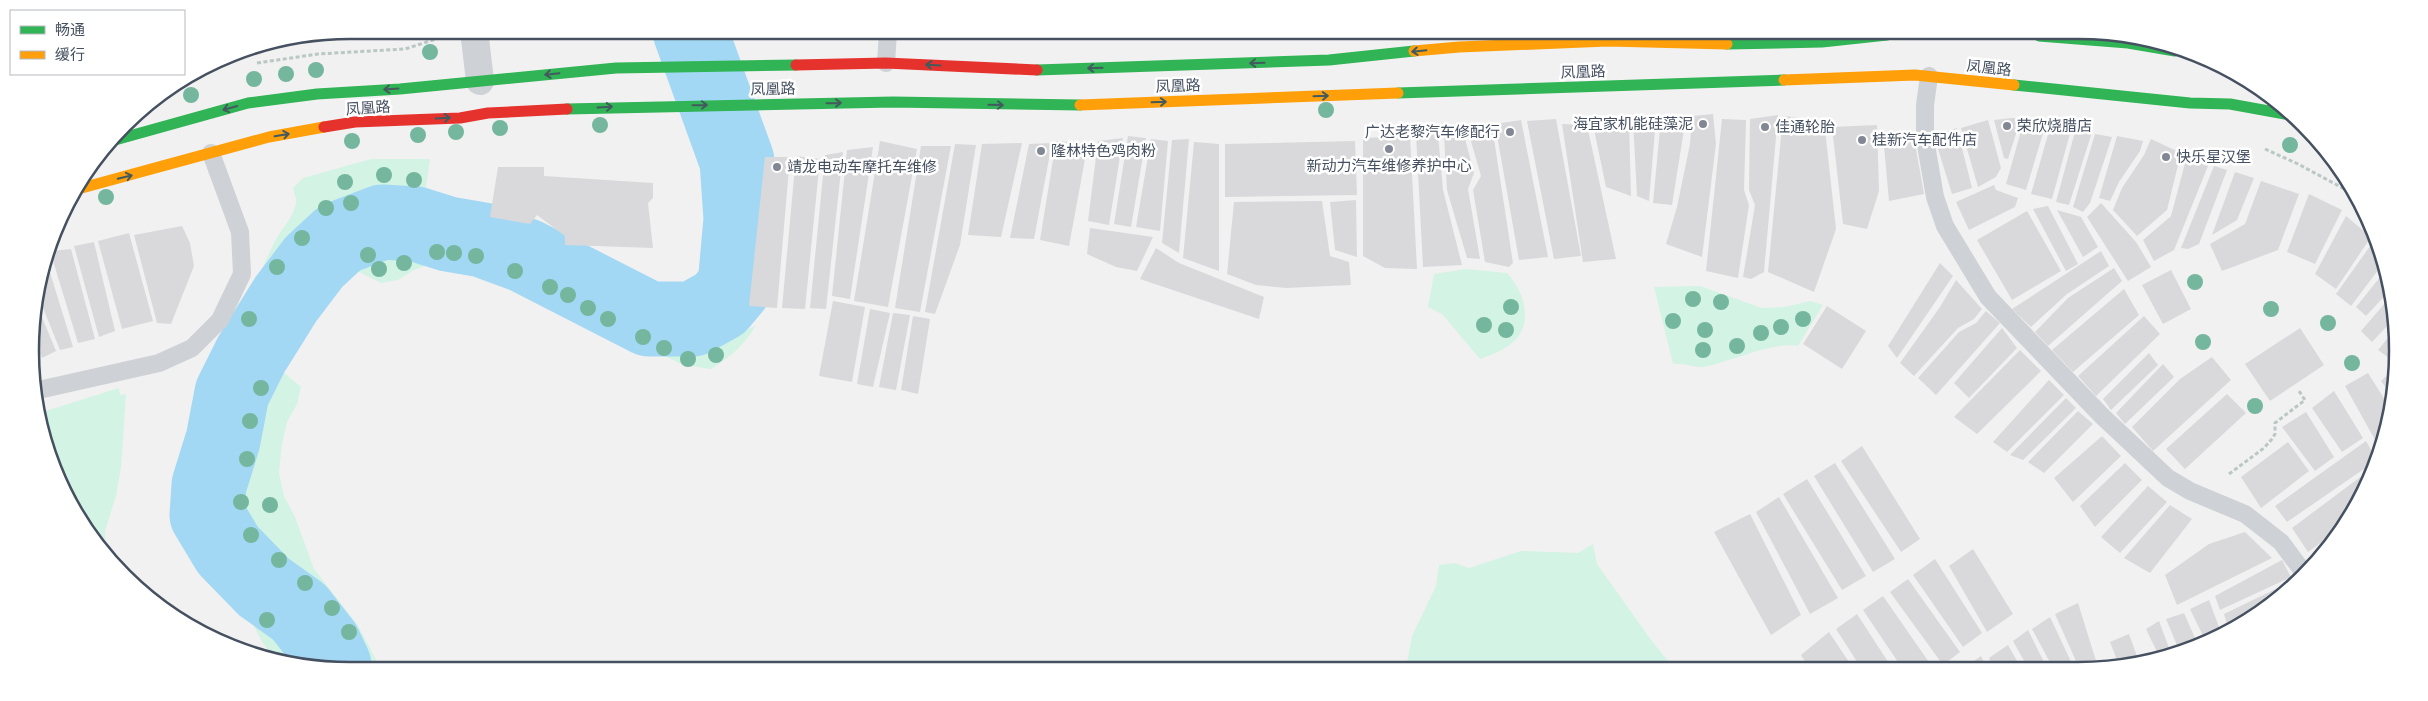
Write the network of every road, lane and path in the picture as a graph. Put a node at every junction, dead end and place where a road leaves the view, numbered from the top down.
1 (475, 39) edge
2 (888, 39) edge
3 (1850, 39) edge
4 (2077, 39) edge
5 (2128, 43) edge
6 (886, 63) junction
7 (1929, 76) junction
8 (480, 81) junction
9 (2279, 113) edge
10 (122, 138) edge
11 (211, 153) junction
12 (85, 187) edge
13 (43, 389) dead end
14 (2299, 391) dead end
15 (2210, 500) junction
16 (2301, 568) edge

1 - 8 street
2 - 6 lane
3 -> 6 main road, 凤凰路
4 - 5 main road
6 -> 8 main road, 凤凰路
7 - 9 main road, 凤凰路
11 -> 7 main road, 凤凰路
7 - 15 lane
8 -> 10 main road, 凤凰路
12 -> 11 main road, 凤凰路
11 - 13 lane
14 - 15 path
15 - 16 lane

